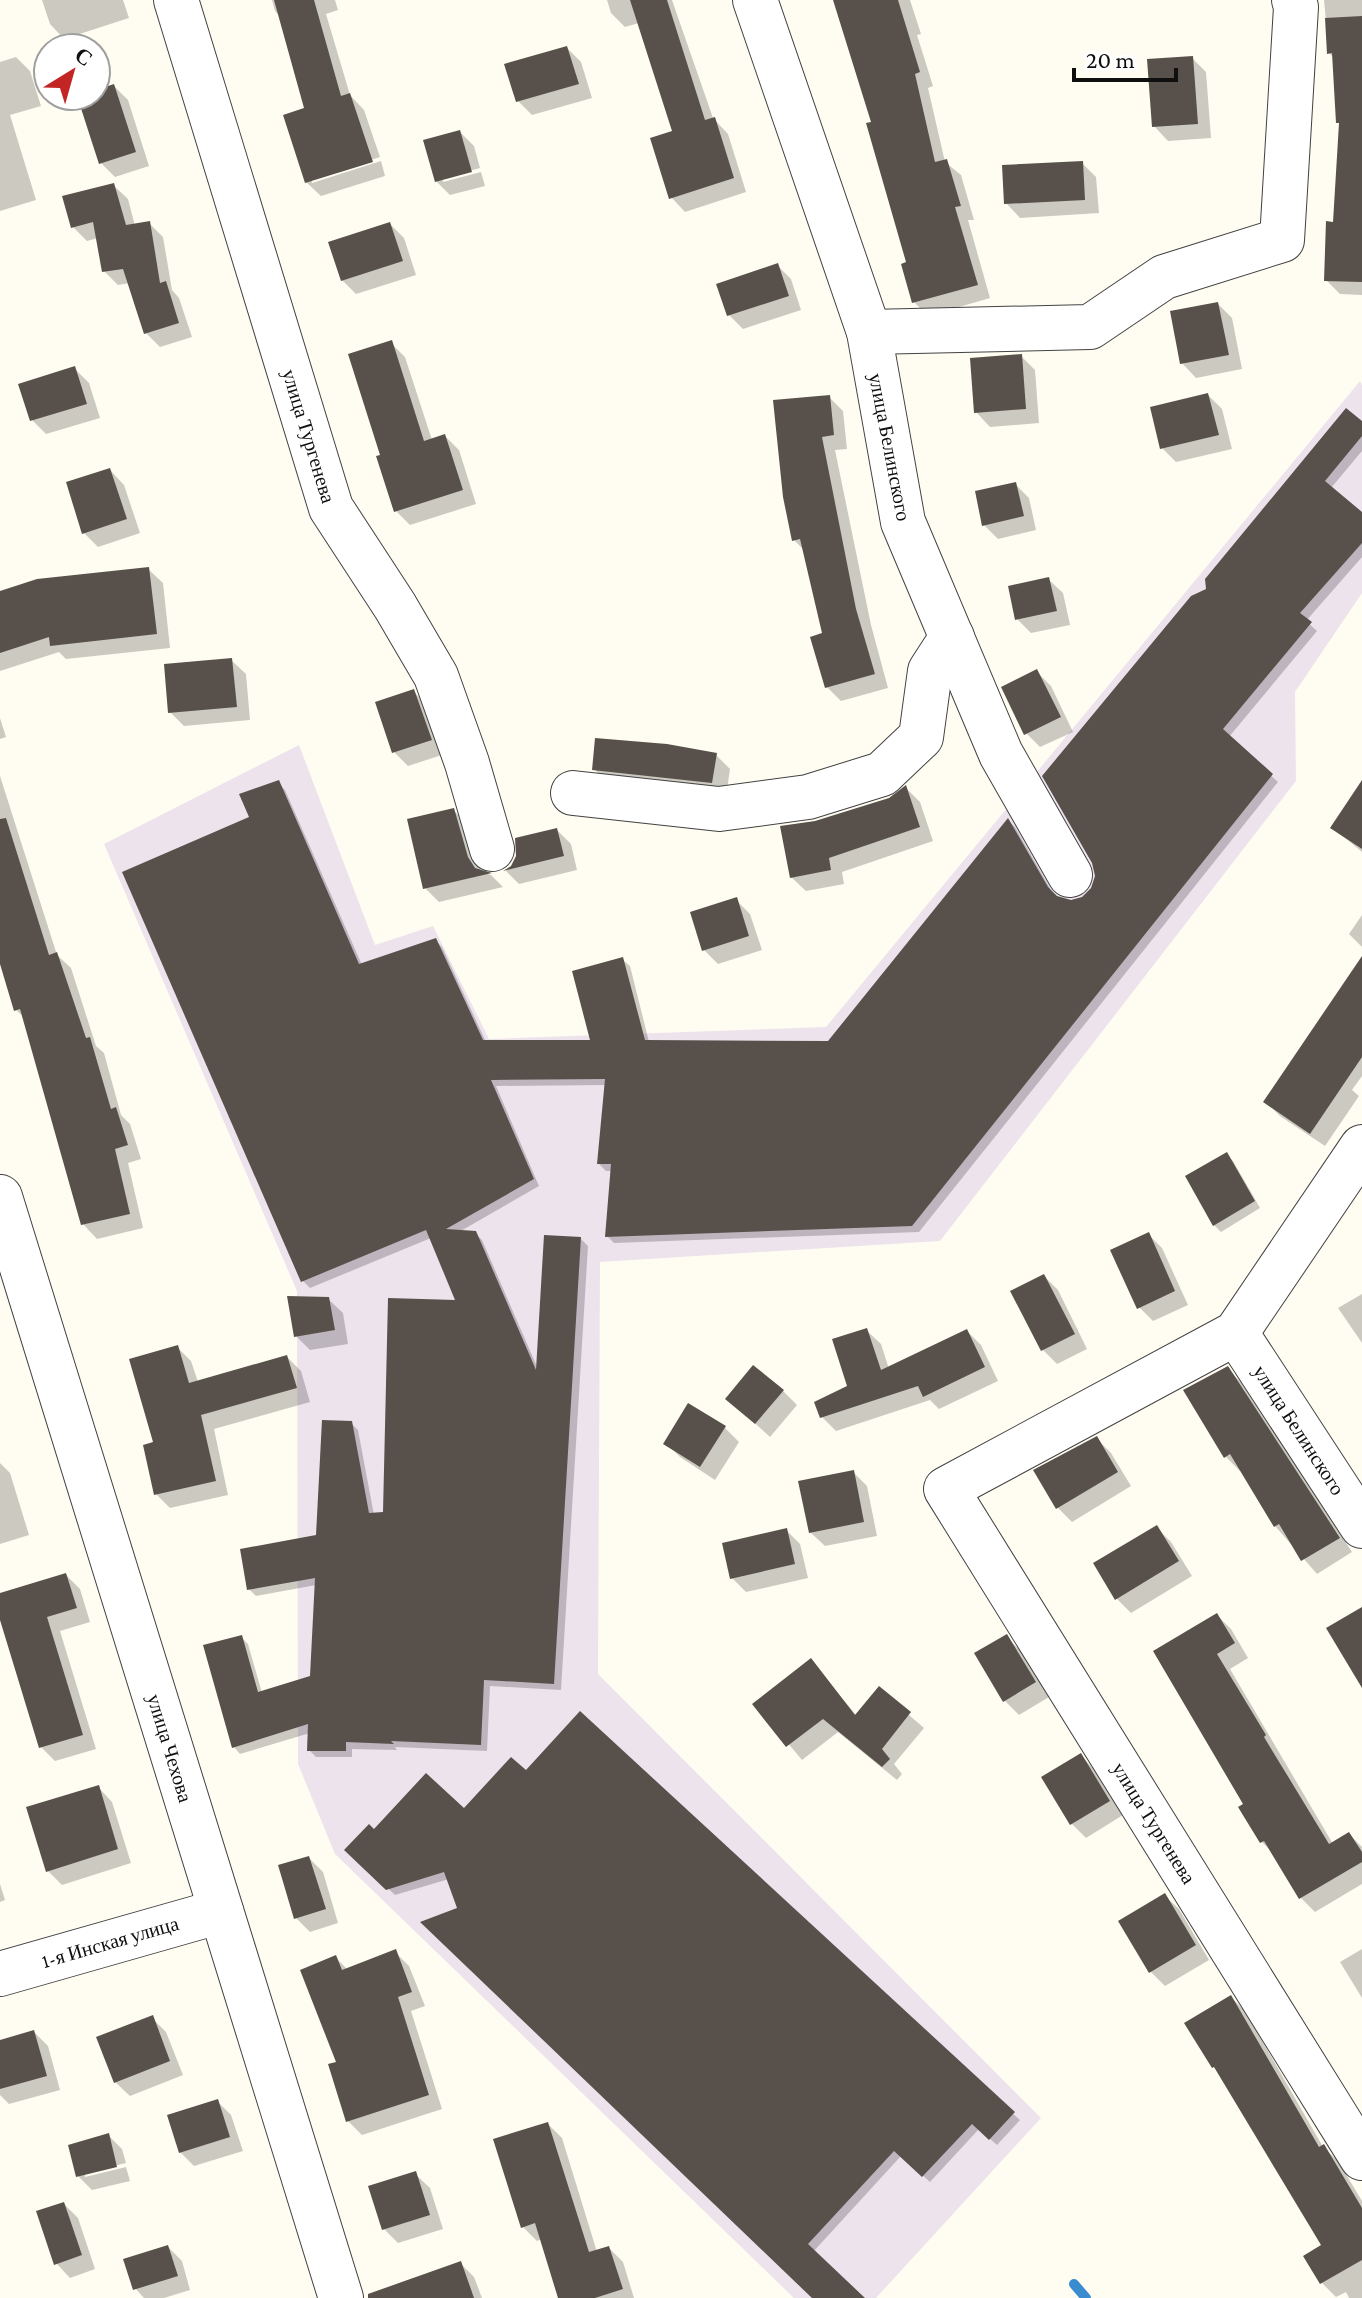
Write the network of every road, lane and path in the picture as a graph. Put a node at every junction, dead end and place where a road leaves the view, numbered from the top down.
1 (176, 0) edge
2 (755, 0) edge
3 (1294, 0) edge
4 (869, 332) junction
5 (952, 637) junction
6 (573, 793) dead end
7 (492, 849) dead end
8 (1070, 875) dead end
9 (1362, 1147) edge
10 (0, 1197) edge
11 (1236, 1333) junction
12 (1362, 1526) edge
13 (221, 1911) junction
14 (0, 1974) edge
15 (1362, 2158) edge
16 (341, 2298) edge

1 - 7 street, улица Тургенева
2 - 4 street, улица Белинского
3 - 4 street
4 - 5 street, улица Белинского
5 - 6 street
5 - 8 street, улица Белинского
9 - 11 street
10 - 13 street, улица Чехова
11 - 12 street, улица Белинского
11 - 15 street, улица Тургенева
13 - 14 street, 1-я Инская улица
13 - 16 street, улица Чехова

